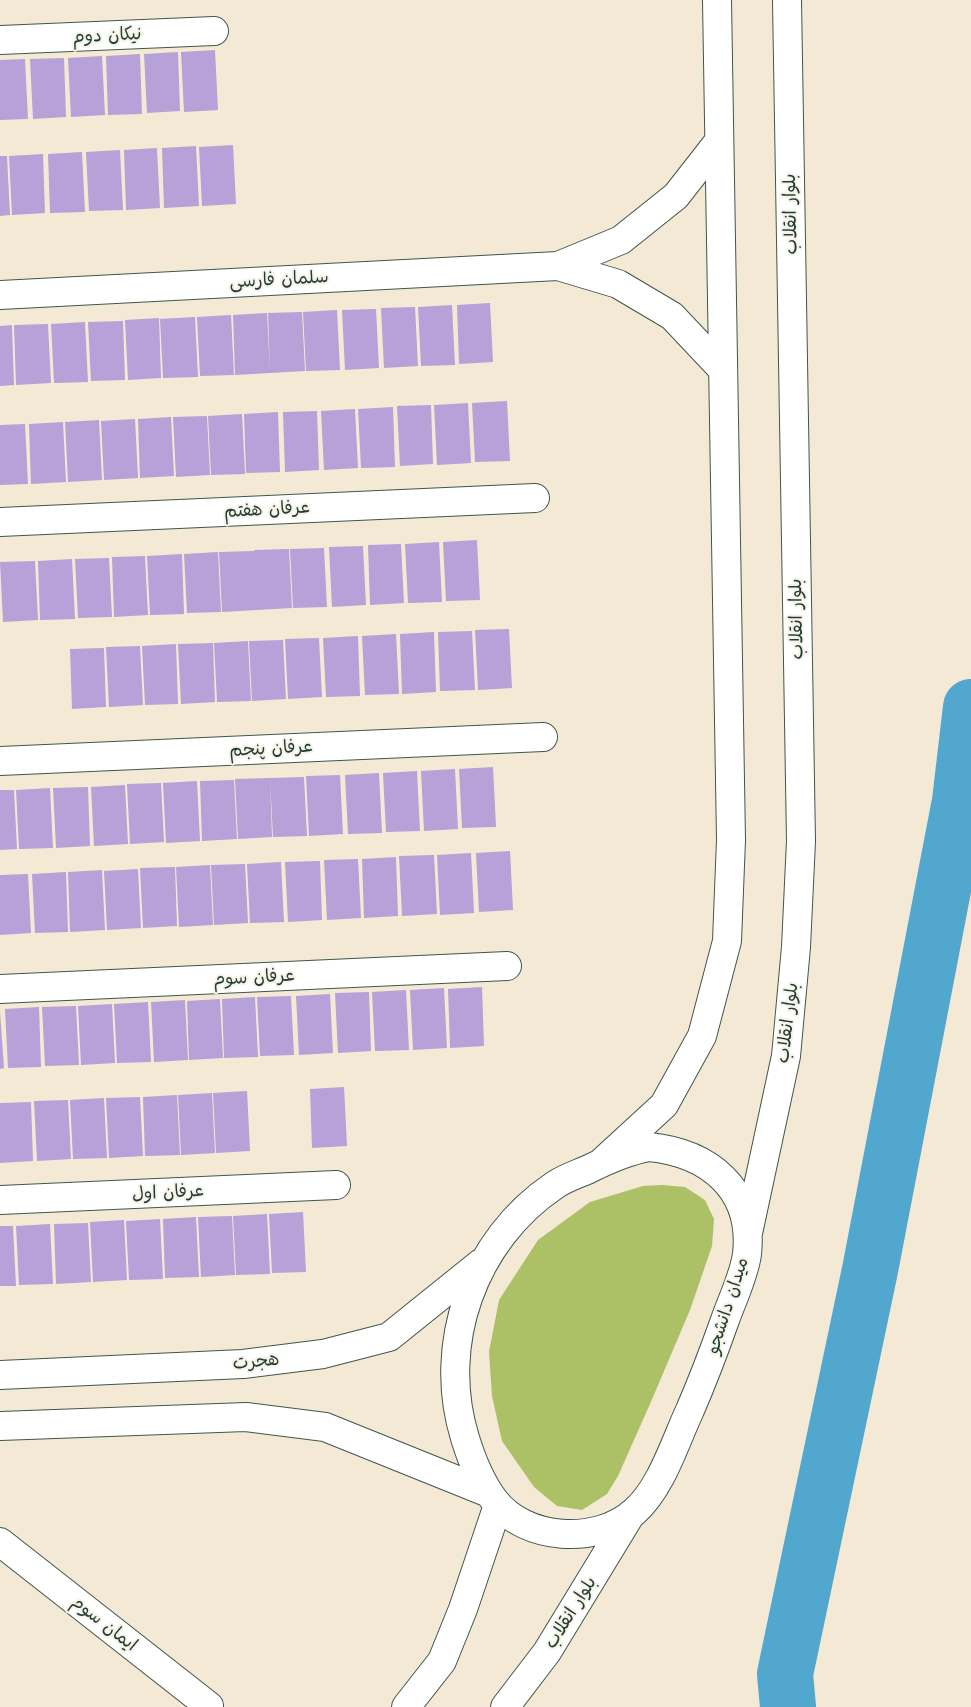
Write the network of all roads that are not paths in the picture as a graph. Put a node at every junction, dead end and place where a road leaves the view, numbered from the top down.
1 (717, 0) edge
2 (787, 0) edge
3 (214, 31) dead end
4 (0, 40) edge
5 (719, 141) junction
6 (558, 266) junction
7 (0, 295) edge
8 (723, 370) junction
9 (535, 498) dead end
10 (0, 522) edge
11 (543, 737) dead end
12 (0, 761) edge
13 (507, 966) dead end
14 (0, 989) edge
15 (603, 1161) junction
16 (336, 1185) dead end
17 (0, 1200) edge
18 (748, 1233) junction
19 (484, 1260) junction
20 (0, 1375) edge
21 (0, 1426) edge
22 (493, 1499) junction
23 (631, 1514) junction
24 (0, 1542) edge
25 (209, 1706) dead end
26 (406, 1707) edge
27 (506, 1707) edge

1 - 5 main road
2 - 18 main road, بلوار انقلاب
3 - 4 main road, نیکان دوم
5 - 6 main road, سلمان فارسی
5 - 8 main road
6 - 7 main road, سلمان فارسی
6 - 8 main road, سلمان فارسی
8 - 15 main road
9 - 10 main road, عرفان هفتم
11 - 12 main road, عرفان پنجم
13 - 14 main road, عرفان سوم
15 - 18 main road, میدان دانشجو
15 - 19 main road, میدان دانشجو
16 - 17 main road, عرفان اول
18 - 23 main road, میدان دانشجو
19 - 20 main road, هجرت
19 - 22 main road, میدان دانشجو
21 - 22 main road
22 - 23 main road, میدان دانشجو
22 - 26 main road
23 - 27 main road, بلوار انقلاب
24 - 25 main road, ایمان سوم

